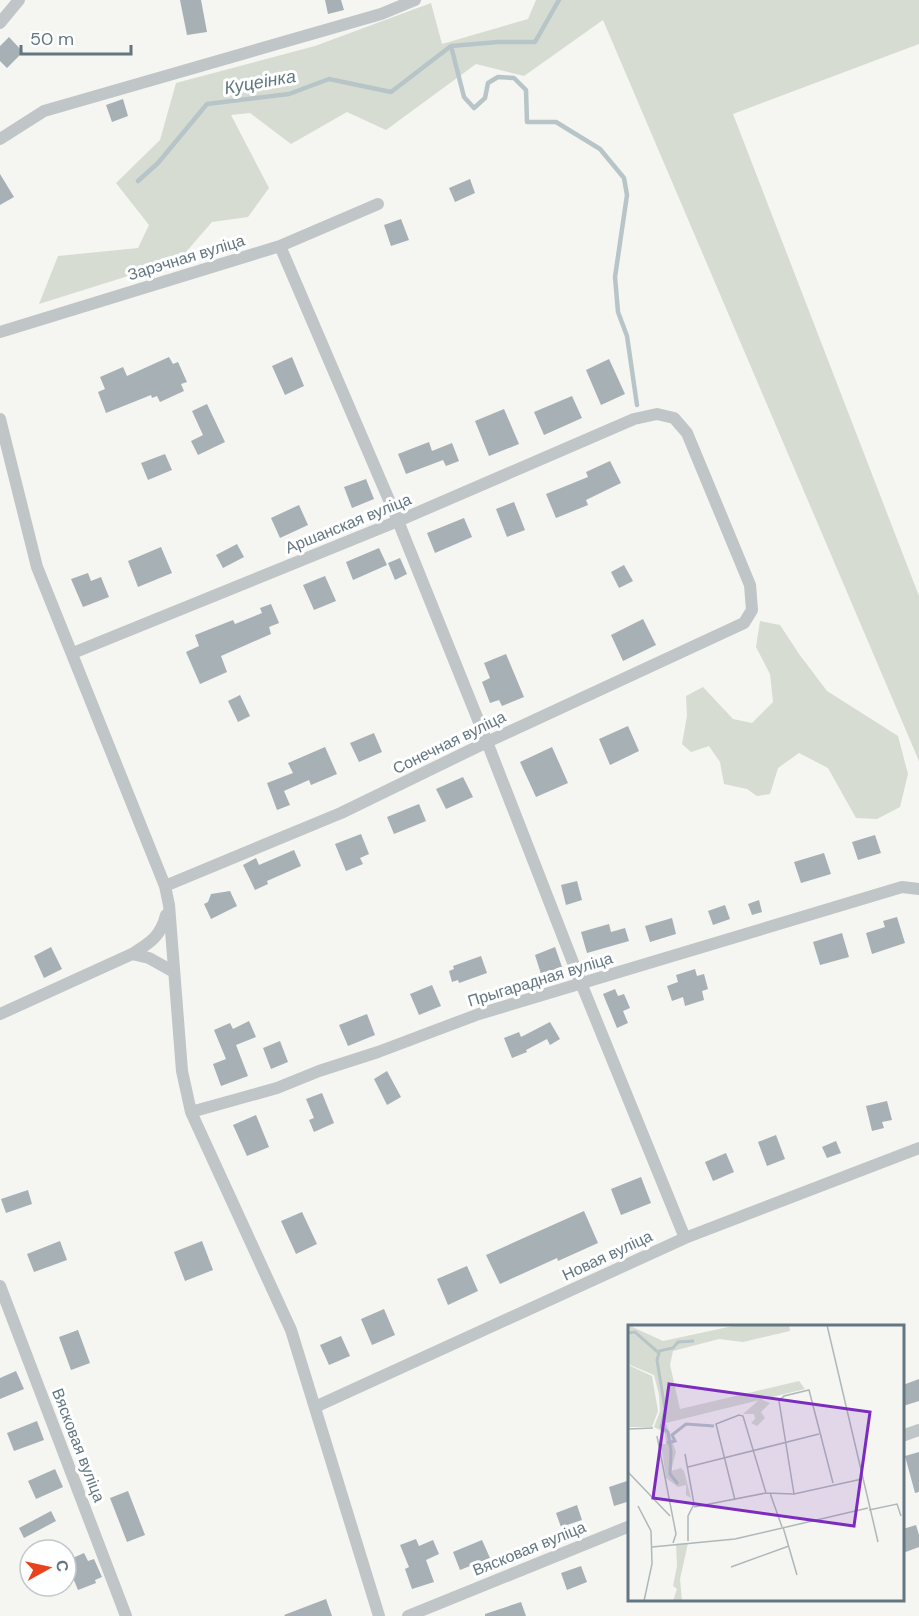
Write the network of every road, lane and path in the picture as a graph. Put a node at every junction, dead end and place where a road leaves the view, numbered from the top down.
1 (19, 0) edge
2 (415, 0) edge
3 (0, 23) edge
4 (0, 139) edge
5 (378, 204) dead end
6 (280, 246) junction
7 (0, 332) edge
8 (0, 419) edge
9 (398, 521) junction
10 (744, 623) joint
11 (73, 652) junction
12 (487, 741) junction
13 (165, 886) junction
14 (919, 889) edge
15 (169, 905) junction
16 (132, 954) junction
17 (174, 972) junction
18 (580, 983) junction
19 (0, 1014) edge
20 (191, 1112) junction
21 (919, 1148) edge
22 (685, 1238) junction
23 (0, 1286) edge
24 (315, 1407) junction
25 (919, 1430) edge
26 (904, 1436) edge
27 (628, 1527) edge
28 (126, 1616) edge
29 (379, 1616) edge
30 (408, 1616) edge

1 - 3 street
2 - 4 street
5 - 6 street, Зарэчная вуліца
6 - 7 street, Зарэчная вуліца
6 - 9 street
8 - 11 street
9 - 10 street, Аршанская вуліца
9 - 11 street, Аршанская вуліца
9 - 12 street
10 - 12 street, Сонечная вуліца
11 - 13 street
12 - 13 street, Сонечная вуліца
12 - 18 street
13 - 15 street
14 - 18 street, Прыгарадная вуліца
15 - 16 street
15 - 17 street
16 - 17 street
16 - 19 street
17 - 20 street
18 - 20 street, Прыгарадная вуліца
18 - 22 street
20 - 24 street
21 - 22 street, Новая вуліца
22 - 24 street, Новая вуліца
23 - 28 street, Вясковая вуліца
24 - 29 street
25 - 26 street
27 - 30 street, Вясковая вуліца

